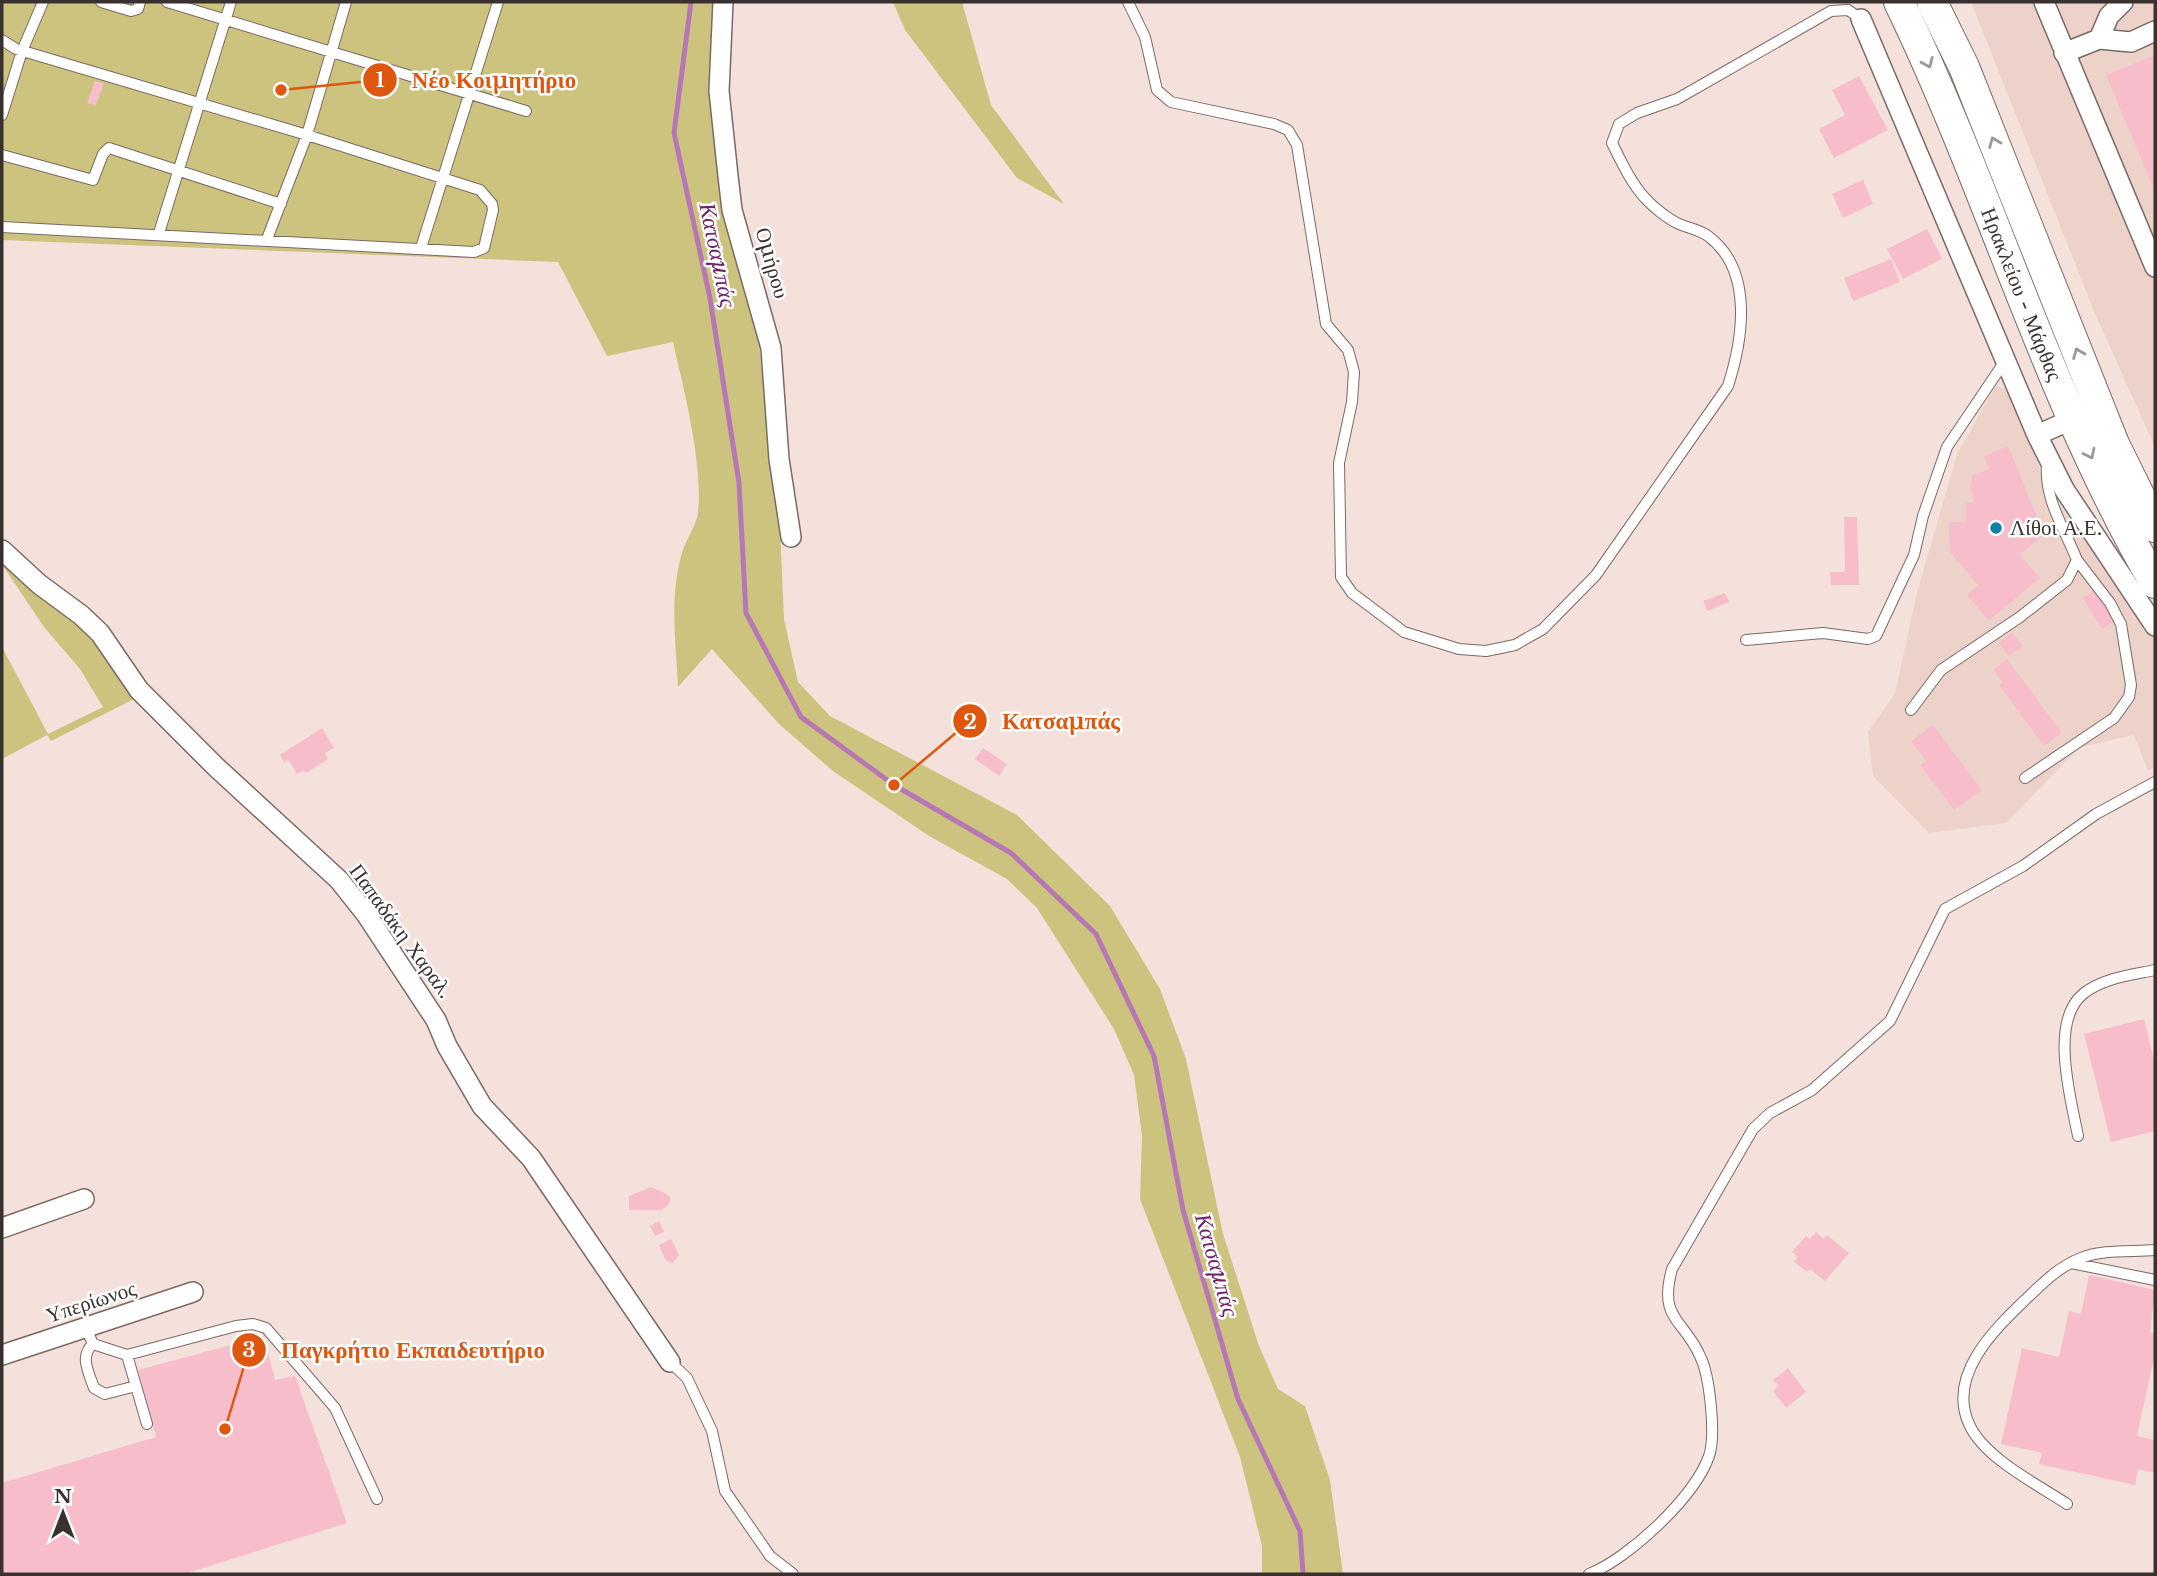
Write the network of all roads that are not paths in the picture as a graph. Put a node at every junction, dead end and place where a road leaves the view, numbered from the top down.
1 (43, 2) edge
2 (101, 2) edge
3 (140, 2) edge
4 (167, 2) edge
5 (231, 2) edge
6 (346, 2) edge
7 (498, 2) edge
8 (723, 2) edge
9 (1128, 2) edge
10 (1899, 2) edge
11 (1931, 2) edge
12 (2044, 2) edge
13 (2123, 2) edge
14 (1861, 19) joint
15 (225, 20) junction
16 (2155, 32) edge
17 (2099, 39) junction
18 (2, 40) edge
19 (22, 51) junction
20 (331, 52) junction
21 (2064, 53) junction
22 (470, 95) junction
23 (199, 104) junction
24 (526, 111) dead end
25 (2, 115) edge
26 (307, 135) junction
27 (2, 155) edge
28 (178, 171) junction
29 (444, 178) junction
30 (281, 204) junction
31 (2, 227) edge
32 (159, 233) junction
33 (267, 239) junction
34 (421, 248) junction
35 (2155, 267) edge
36 (2005, 361) junction
37 (2073, 419) junction
38 (2037, 435) junction
39 (2047, 456) junction
40 (2155, 527) edge
41 (791, 537) dead end
42 (2, 550) edge
43 (2077, 560) junction
44 (2155, 583) edge
45 (2155, 626) edge
46 (1746, 640) dead end
47 (1911, 710) dead end
48 (2025, 778) dead end
49 (2155, 782) edge
50 (2155, 970) edge
51 (2078, 1136) dead end
52 (84, 1199) dead end
53 (2, 1228) edge
54 (2155, 1251) edge
55 (2070, 1263) junction
56 (2155, 1280) edge
57 (194, 1292) dead end
58 (90, 1336) junction
59 (2, 1355) edge
60 (127, 1355) junction
61 (670, 1362) joint
62 (136, 1386) junction
63 (148, 1424) dead end
64 (377, 1499) dead end
65 (2067, 1504) dead end
66 (793, 1574) edge
67 (1589, 1574) edge

1 - 19 lane
2 - 3 lane
4 - 15 lane
5 - 15 lane
6 - 20 lane
7 - 22 lane
8 - 41 street, Ομήρου
9 - 14 lane
10 -> 37 main road, Ηρακλείου - Μάρθας
40 -> 11 main road, Ηρακλείου - Μάρθας
12 - 21 street
13 - 17 street
14 - 36 street
15 - 20 lane
15 - 23 lane
16 - 17 street
17 - 21 street
18 - 19 lane
19 - 23 lane
19 - 25 lane
20 - 22 lane
20 - 26 lane
21 - 35 street
22 - 24 lane
22 - 29 lane
23 - 26 lane
23 - 28 lane
26 - 29 lane
26 - 30 lane
27 - 28 lane
28 - 30 lane
28 - 32 lane
29 - 34 lane
29 - 34 lane
30 - 33 lane
31 - 32 lane
32 - 33 lane
33 - 34 lane
36 - 38 street
36 - 46 lane
37 - 38 street
37 -> 44 main road, Ηρακλείου - Μάρθας
38 - 39 street
39 - 43 lane
39 - 45 street
42 - 61 street, Παπαδάκη Χαραλ.
43 - 47 lane
43 - 48 lane
49 - 67 lane
50 - 51 lane
52 - 53 street
54 - 55 lane
55 - 56 lane
55 - 65 lane
57 - 58 street, Υπερίωνος
58 - 59 street, Υπερίωνος
58 - 60 lane
58 - 62 lane
60 - 62 lane
60 - 64 lane
61 - 66 lane
62 - 63 lane

